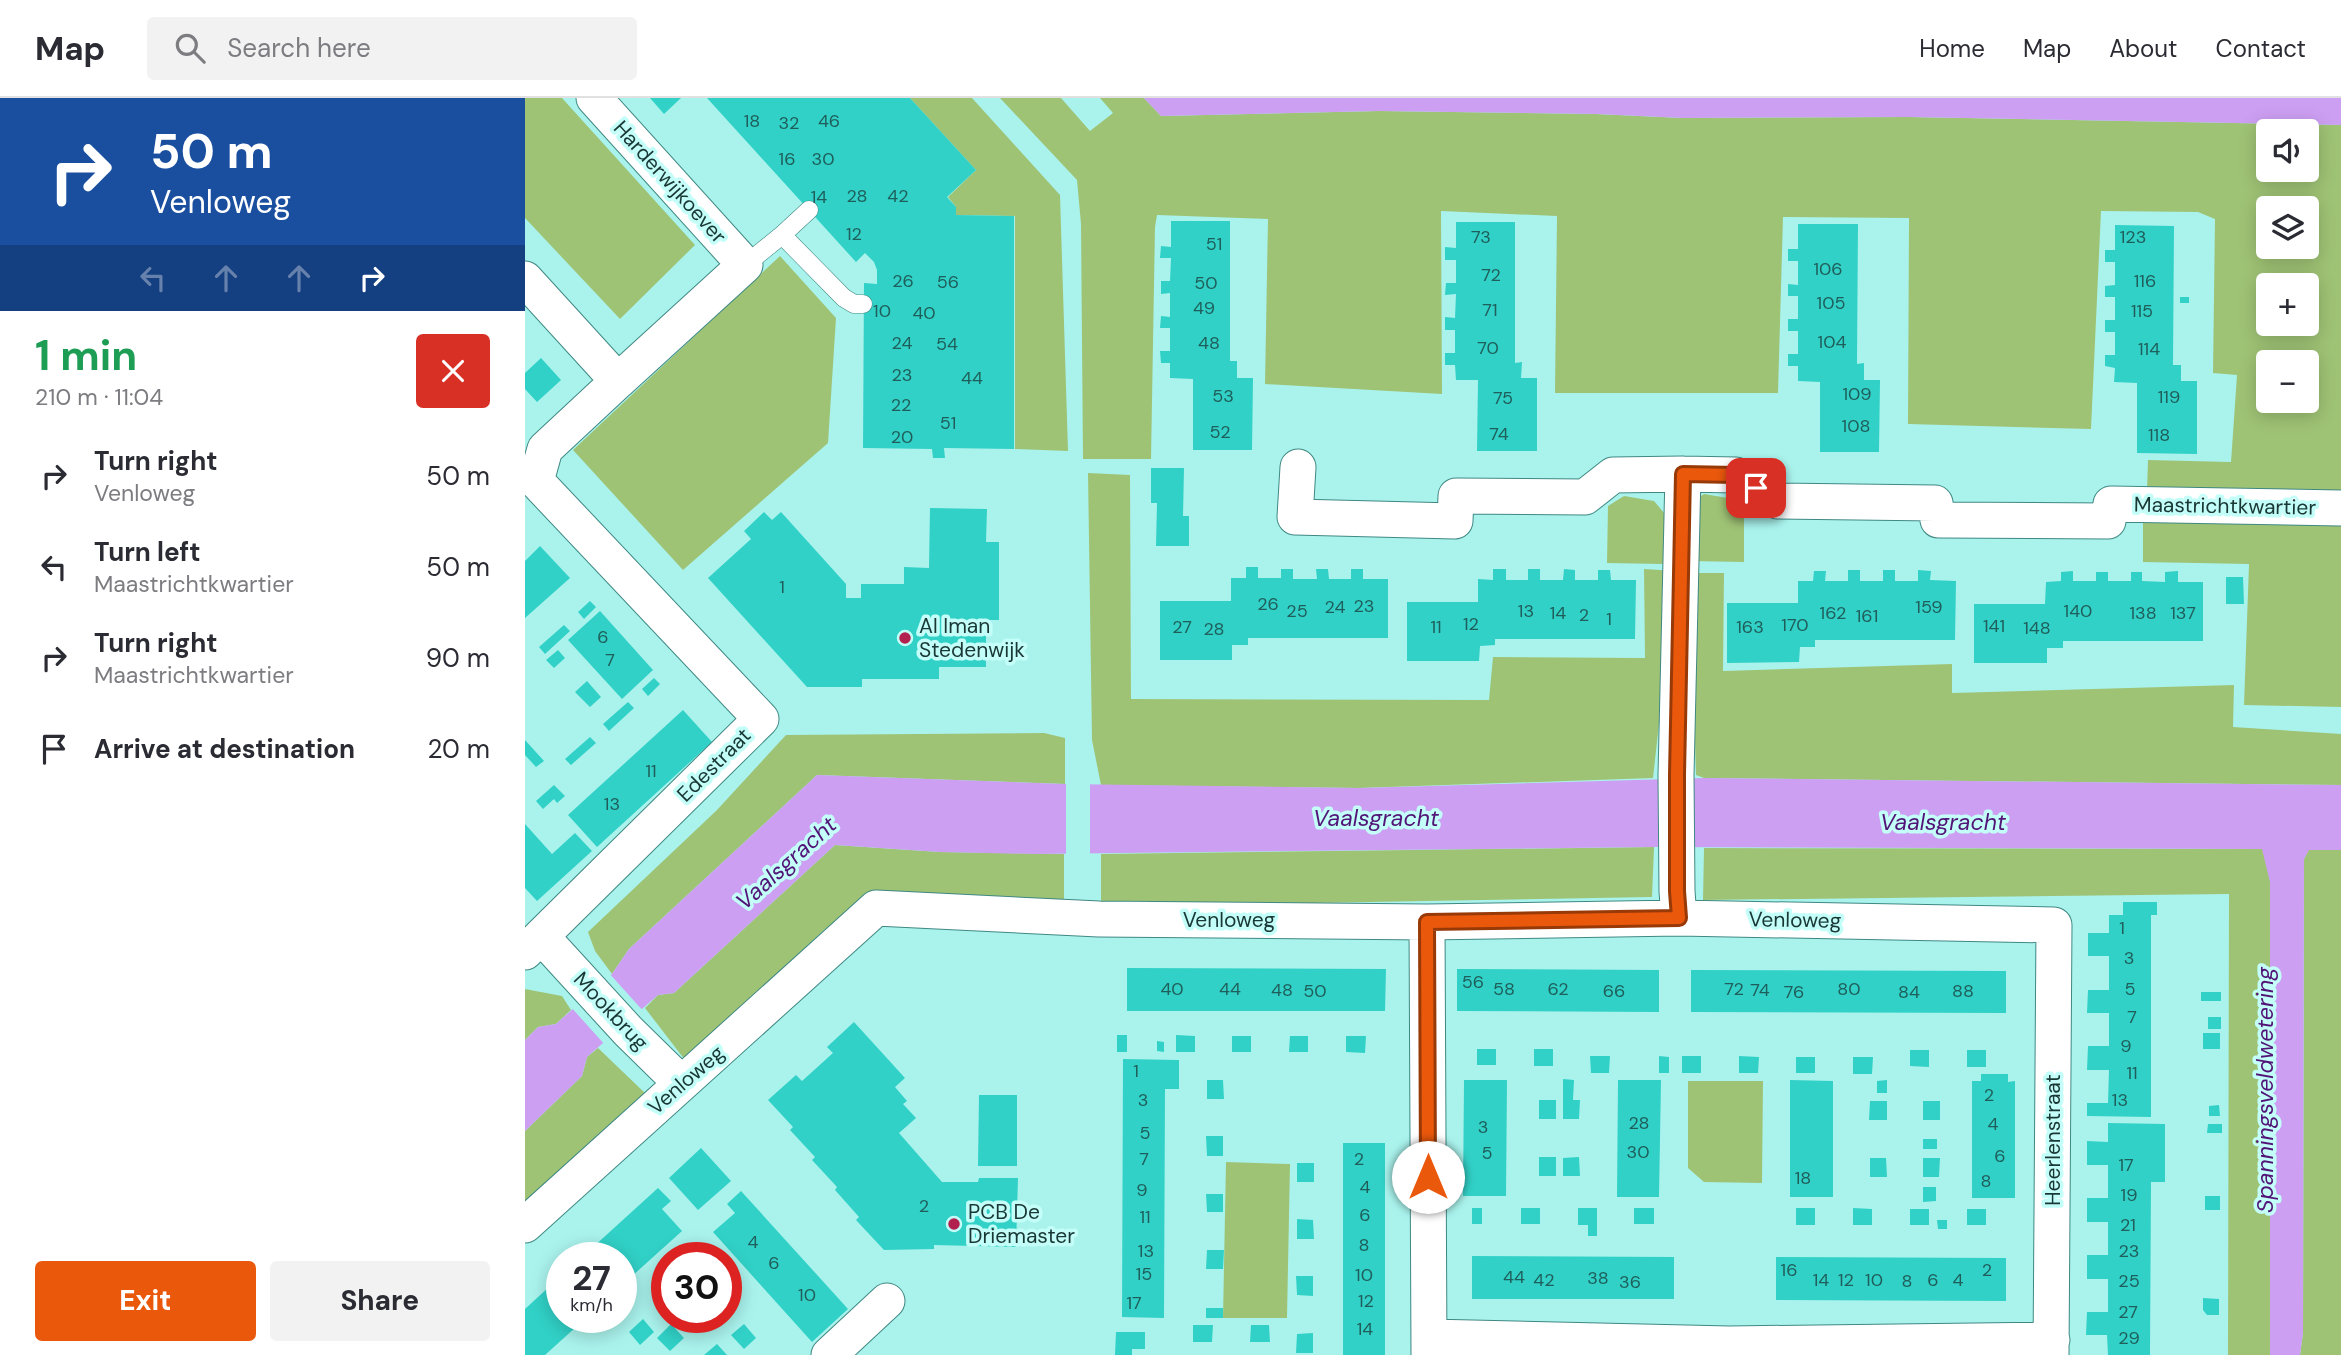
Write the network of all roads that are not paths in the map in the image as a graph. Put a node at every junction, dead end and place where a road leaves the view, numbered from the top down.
1 (594, 98) edge
2 (809, 211) dead end
3 (782, 235) junction
4 (745, 265) junction
5 (525, 279) edge
6 (863, 304) dead end
7 (618, 381) junction
8 (1298, 467) dead end
9 (1683, 474) junction
10 (2341, 508) edge
11 (1679, 918) junction
12 (1427, 922) junction
13 (2054, 925) joint
14 (533, 944) edge
15 (681, 1083) junction
16 (525, 1225) edge
17 (887, 1301) dead end
18 (1429, 1346) edge
19 (1537, 1348) edge
20 (2052, 1348) edge
21 (829, 1355) edge

1 - 4 street, Harderwijkoever
2 - 3 lane
3 - 4 lane
3 - 6 lane
4 - 7 street
5 - 7 street
7 - 14 street, Edestraat
8 - 9 street, Maastrichtkwartier
9 - 10 street, Maastrichtkwartier
9 - 11 street
11 - 12 street, Venloweg
11 - 13 street, Venloweg
12 - 15 street, Venloweg
12 - 18 street
13 - 20 street, Heerlenstraat
14 - 15 street, Mookbrug
15 - 16 street, Venloweg
17 - 21 street
18 - 19 street
19 - 20 street

